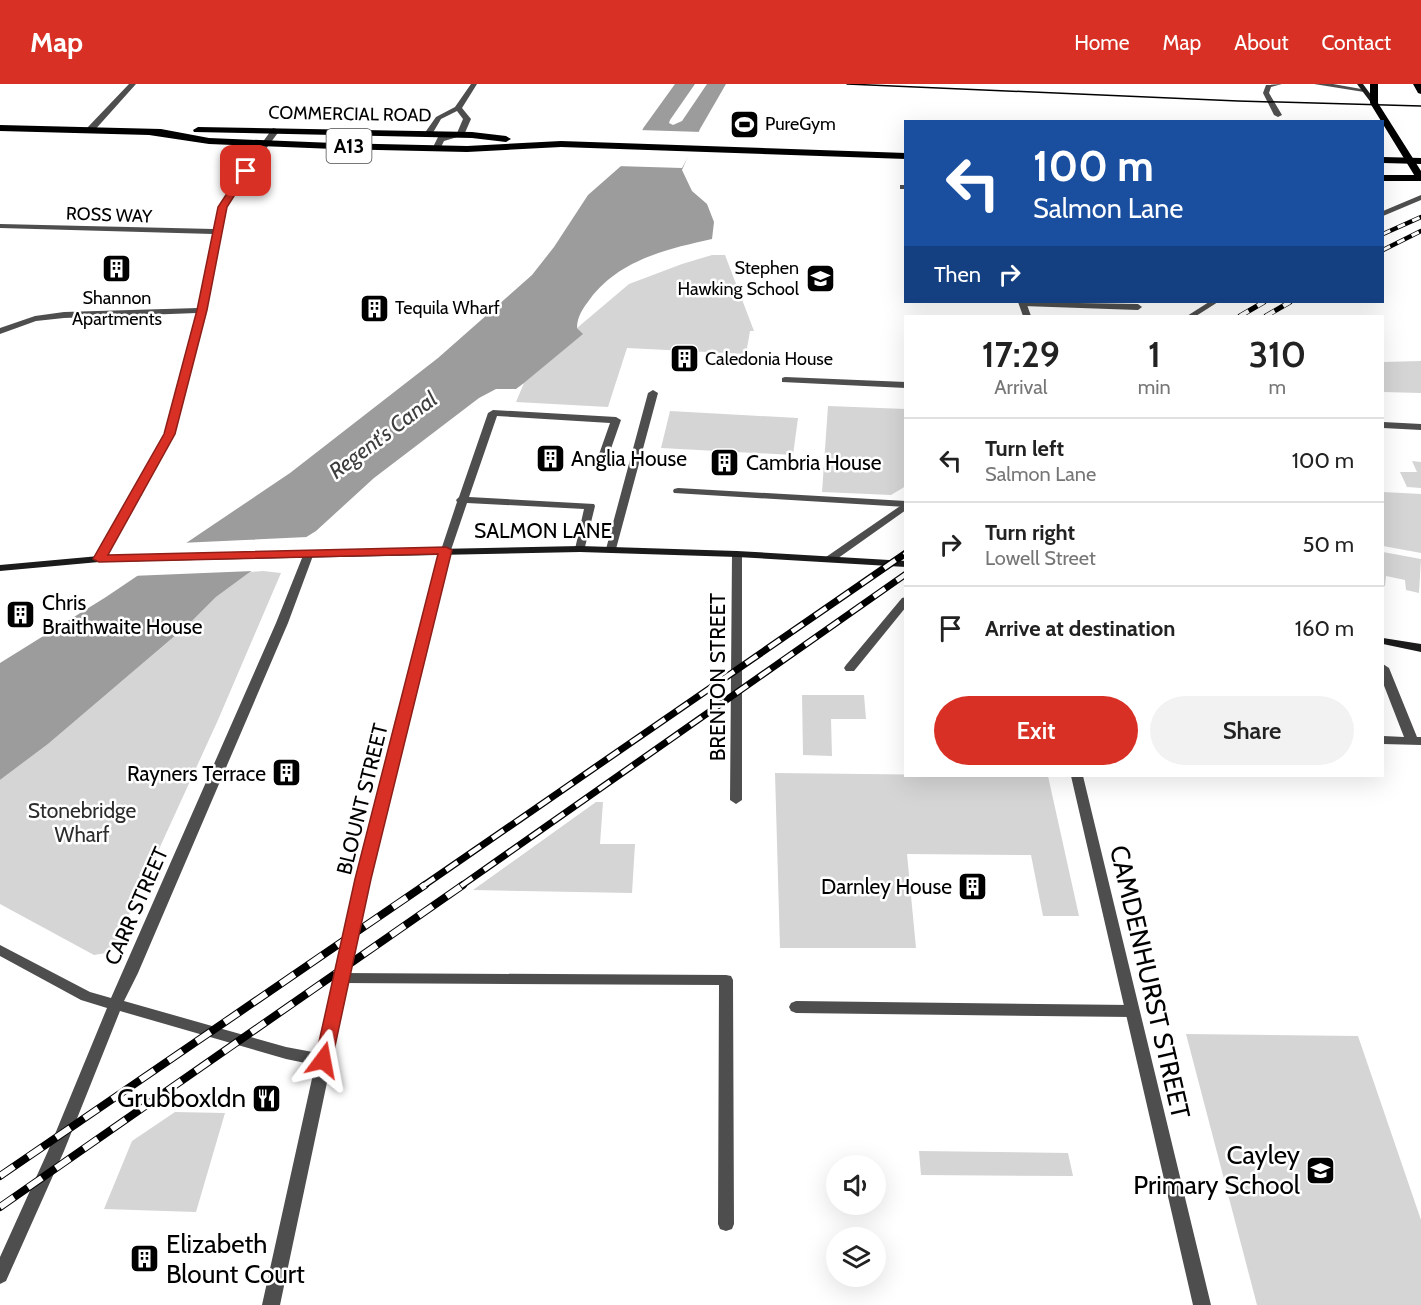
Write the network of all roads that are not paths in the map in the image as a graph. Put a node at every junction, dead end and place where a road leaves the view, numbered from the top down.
1 (133, 84) edge
2 (474, 84) edge
3 (1279, 84) edge
4 (1317, 84) edge
5 (1417, 84) edge
6 (1376, 86) edge
7 (1362, 87) edge
8 (1421, 91) edge
9 (1374, 103) junction
10 (458, 108) junction
11 (1278, 115) dead end
12 (0, 128) edge
13 (90, 130) junction
14 (276, 130) junction
15 (150, 132) junction
16 (428, 134) junction
17 (460, 135) junction
18 (266, 143) junction
19 (549, 144) junction
20 (436, 149) junction
21 (904, 156) edge
22 (1384, 160) edge
23 (1415, 161) edge
24 (1384, 178) edge
25 (1421, 178) edge
26 (1421, 197) edge
27 (1384, 214) edge
28 (0, 226) edge
29 (218, 232) junction
30 (1045, 303) edge
31 (1212, 303) edge
32 (1138, 307) dead end
33 (202, 310) junction
34 (1193, 315) edge
35 (0, 332) edge
36 (785, 380) dead end
37 (904, 385) edge
38 (652, 393) dead end
39 (1384, 425) edge
40 (1421, 427) edge
41 (602, 460) dead end
42 (678, 491) dead end
43 (461, 500) junction
44 (904, 505) edge
45 (904, 506) edge
46 (580, 549) junction
47 (611, 549) junction
48 (446, 550) junction
49 (309, 553) junction
50 (737, 554) junction
51 (99, 559) junction
52 (830, 559) junction
53 (904, 564) edge
54 (0, 568) edge
55 (904, 602) edge
56 (1384, 641) edge
57 (1421, 648) edge
58 (850, 668) dead end
59 (1384, 670) edge
60 (1384, 740) edge
61 (1416, 741) edge
62 (1077, 777) edge
63 (736, 800) dead end
64 (0, 950) edge
65 (342, 978) junction
66 (115, 1005) junction
67 (796, 1007) dead end
68 (1131, 1011) junction
69 (323, 1060) junction
70 (726, 1224) dead end
71 (0, 1276) edge
72 (271, 1305) edge
73 (1202, 1305) edge

1 - 13 street
2 - 10 street
3 - 11 street
4 - 7 street
5 - 8 main road
6 - 9 main road
7 - 9 street
9 - 23 main road
10 - 16 street
10 - 17 street
12 - 13 highway, COMMERCIAL ROAD / A13
13 - 15 highway, COMMERCIAL ROAD / A13
14 - 15 highway, COMMERCIAL ROAD / A13
14 - 16 highway, COMMERCIAL ROAD / A13
14 - 18 street
15 - 18 highway, COMMERCIAL ROAD / A13
16 - 17 highway, COMMERCIAL ROAD / A13
17 - 19 highway, COMMERCIAL ROAD / A13
17 - 20 street
18 - 20 highway, COMMERCIAL ROAD / A13
18 - 29 street
19 - 20 highway, COMMERCIAL ROAD / A13
19 - 21 highway, COMMERCIAL ROAD / A13
22 - 23 highway
23 - 25 main road
24 - 25 highway
26 - 27 street
28 - 29 street, ROSS WAY
29 - 33 street
30 - 32 street
31 - 34 street
33 - 35 street
33 - 51 street
36 - 37 street
38 - 47 street
39 - 40 street
41 - 43 street, BLOUNT STREET
42 - 44 street
43 - 46 street
43 - 48 street, BLOUNT STREET
45 - 52 street
46 - 47 street, SALMON LANE
46 - 48 street, SALMON LANE
47 - 50 street, SALMON LANE
48 - 49 street, SALMON LANE
48 - 65 street, BLOUNT STREET
49 - 51 street, SALMON LANE
49 - 66 street, CARR STREET
50 - 52 street, SALMON LANE
50 - 63 street, BRENTON STREET
51 - 54 street, SALMON LANE
52 - 53 street, SALMON LANE
55 - 58 street
56 - 57 street
59 - 61 street
60 - 61 street
62 - 68 street, CAMDENHURST STREET
64 - 66 street
65 - 69 street, BLOUNT STREET
65 - 70 street
66 - 69 street
66 - 71 street, CARR STREET
67 - 68 street
68 - 73 street, CAMDENHURST STREET
69 - 72 street, BLOUNT STREET

